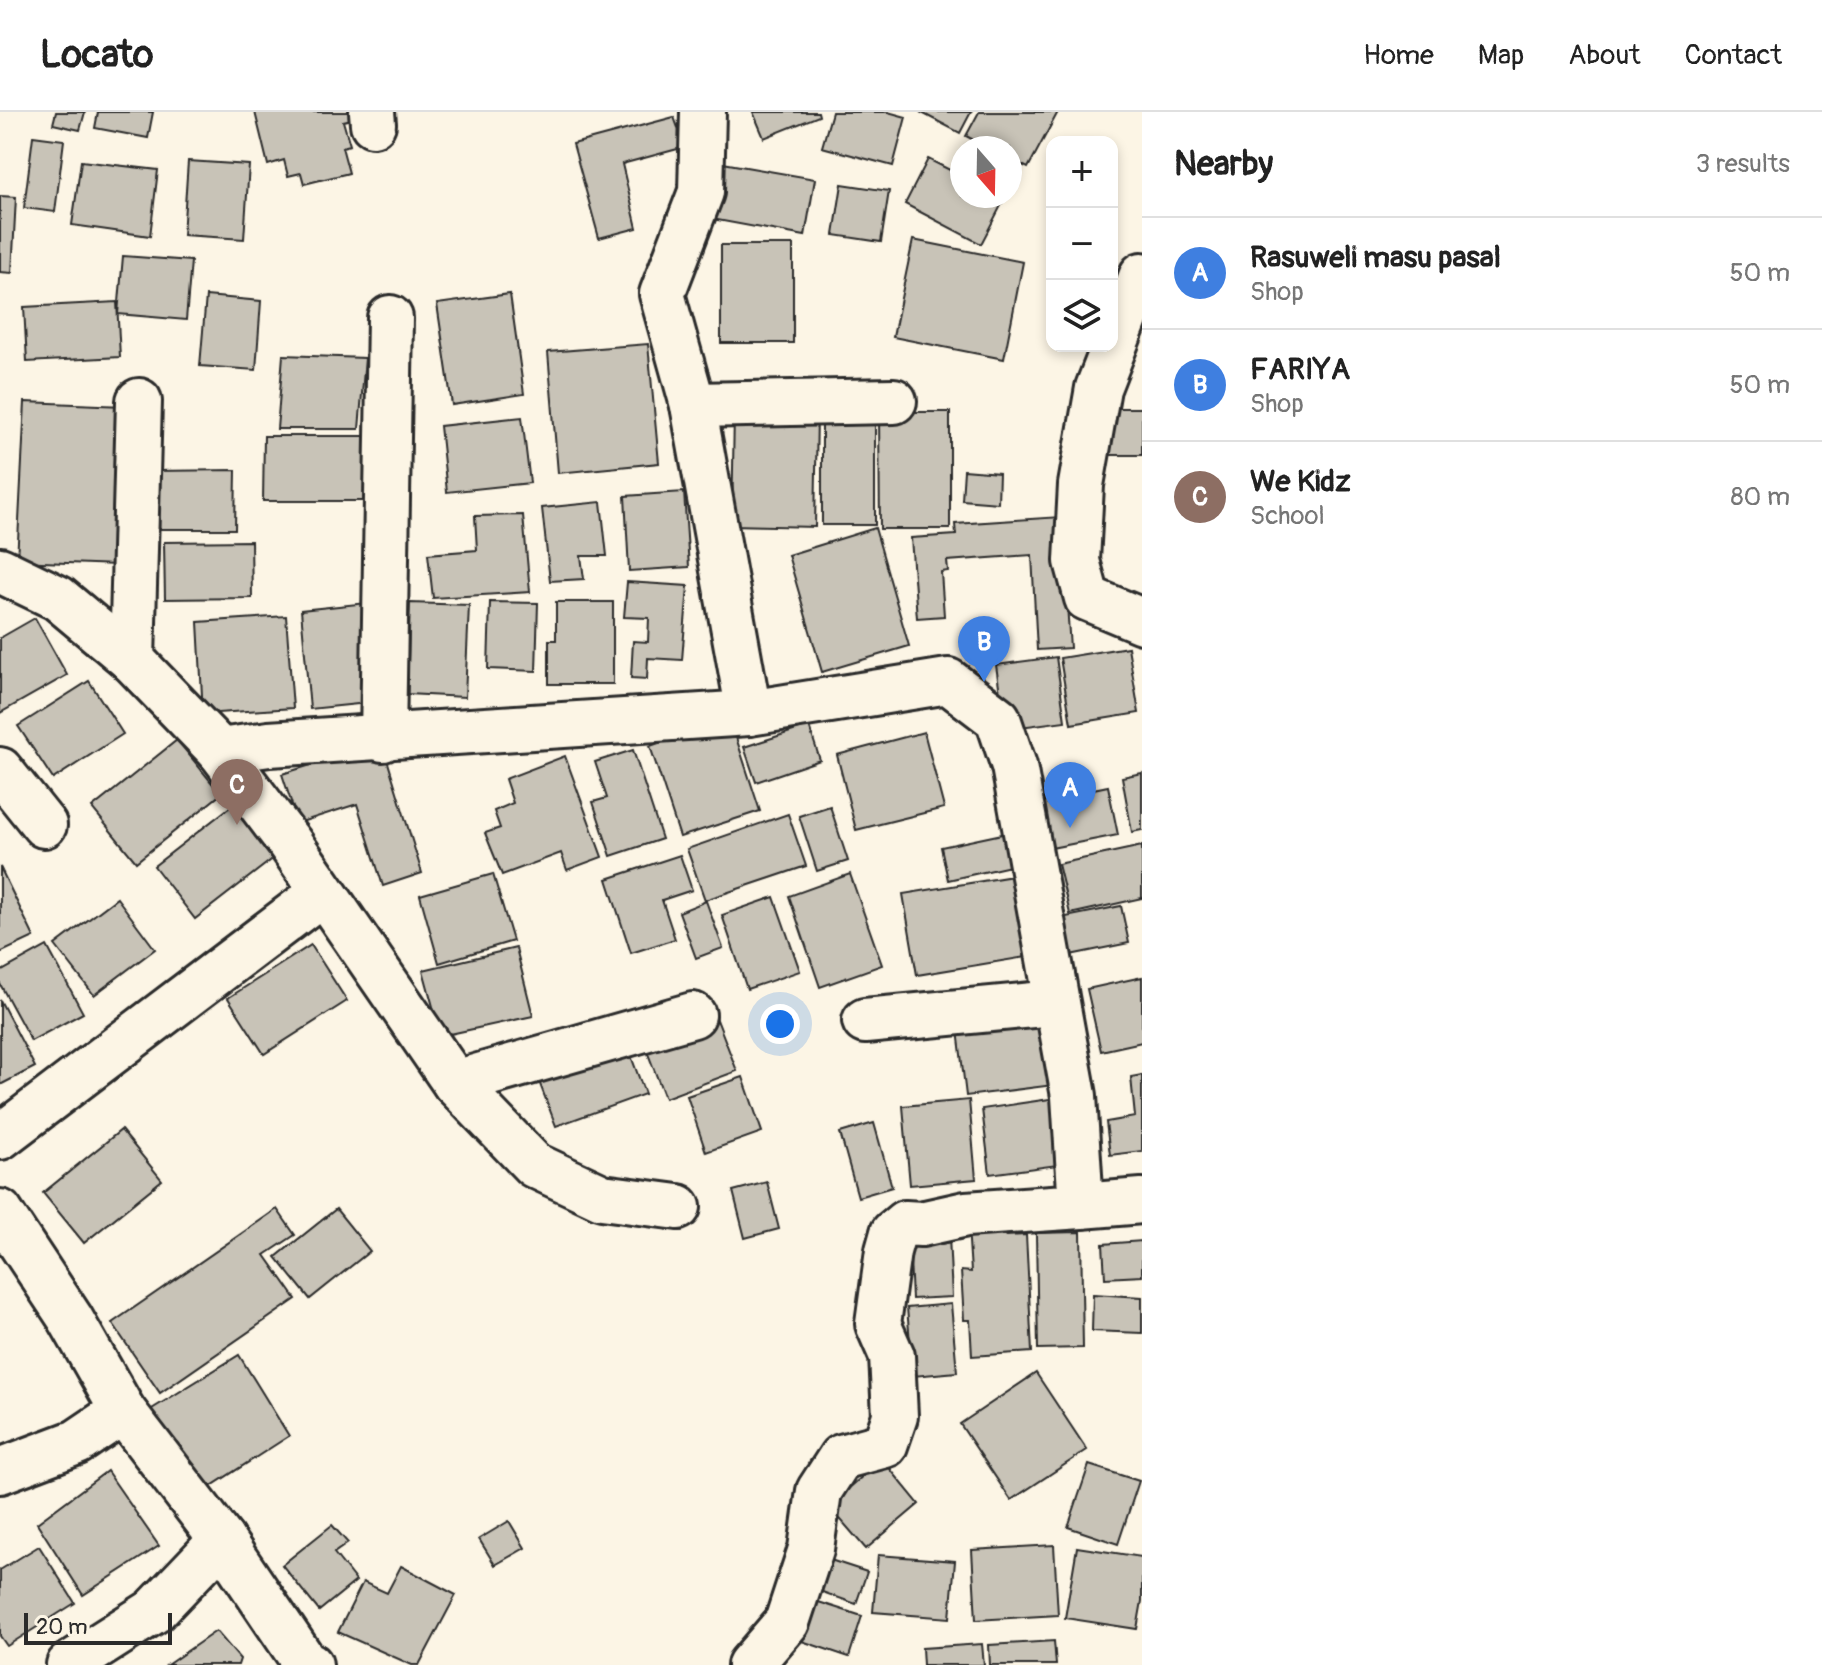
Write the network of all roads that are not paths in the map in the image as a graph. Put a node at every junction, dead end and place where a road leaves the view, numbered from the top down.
1 (703, 112) edge
2 (1142, 275) edge
3 (390, 318) dead end
4 (139, 401) dead end
5 (894, 401) dead end
6 (693, 405) junction
7 (0, 570) edge
8 (1142, 621) edge
9 (132, 660) junction
10 (749, 713) junction
11 (383, 739) junction
12 (220, 751) junction
13 (0, 770) edge
14 (44, 825) dead end
15 (323, 892) junction
16 (1054, 1003) junction
17 (693, 1015) dead end
18 (865, 1021) dead end
19 (455, 1083) junction
20 (0, 1137) edge
21 (1142, 1201) edge
22 (1081, 1206) junction
23 (678, 1207) dead end
24 (0, 1212) edge
25 (123, 1411) junction
26 (0, 1471) edge
27 (222, 1540) junction
28 (69, 1665) edge
29 (310, 1665) edge
30 (750, 1665) edge

1 - 6 street
2 - 8 street
3 - 11 street
4 - 9 street
5 - 6 street
6 - 10 street
7 - 9 street
9 - 12 street
10 - 11 street
10 - 16 street
11 - 12 street
12 - 15 street
13 - 14 street
15 - 19 street
15 - 20 street
16 - 18 street
16 - 22 street
17 - 19 street
19 - 23 street
21 - 22 street
22 - 30 street
24 - 25 street
25 - 26 street
25 - 27 street
27 - 28 street
27 - 29 street

